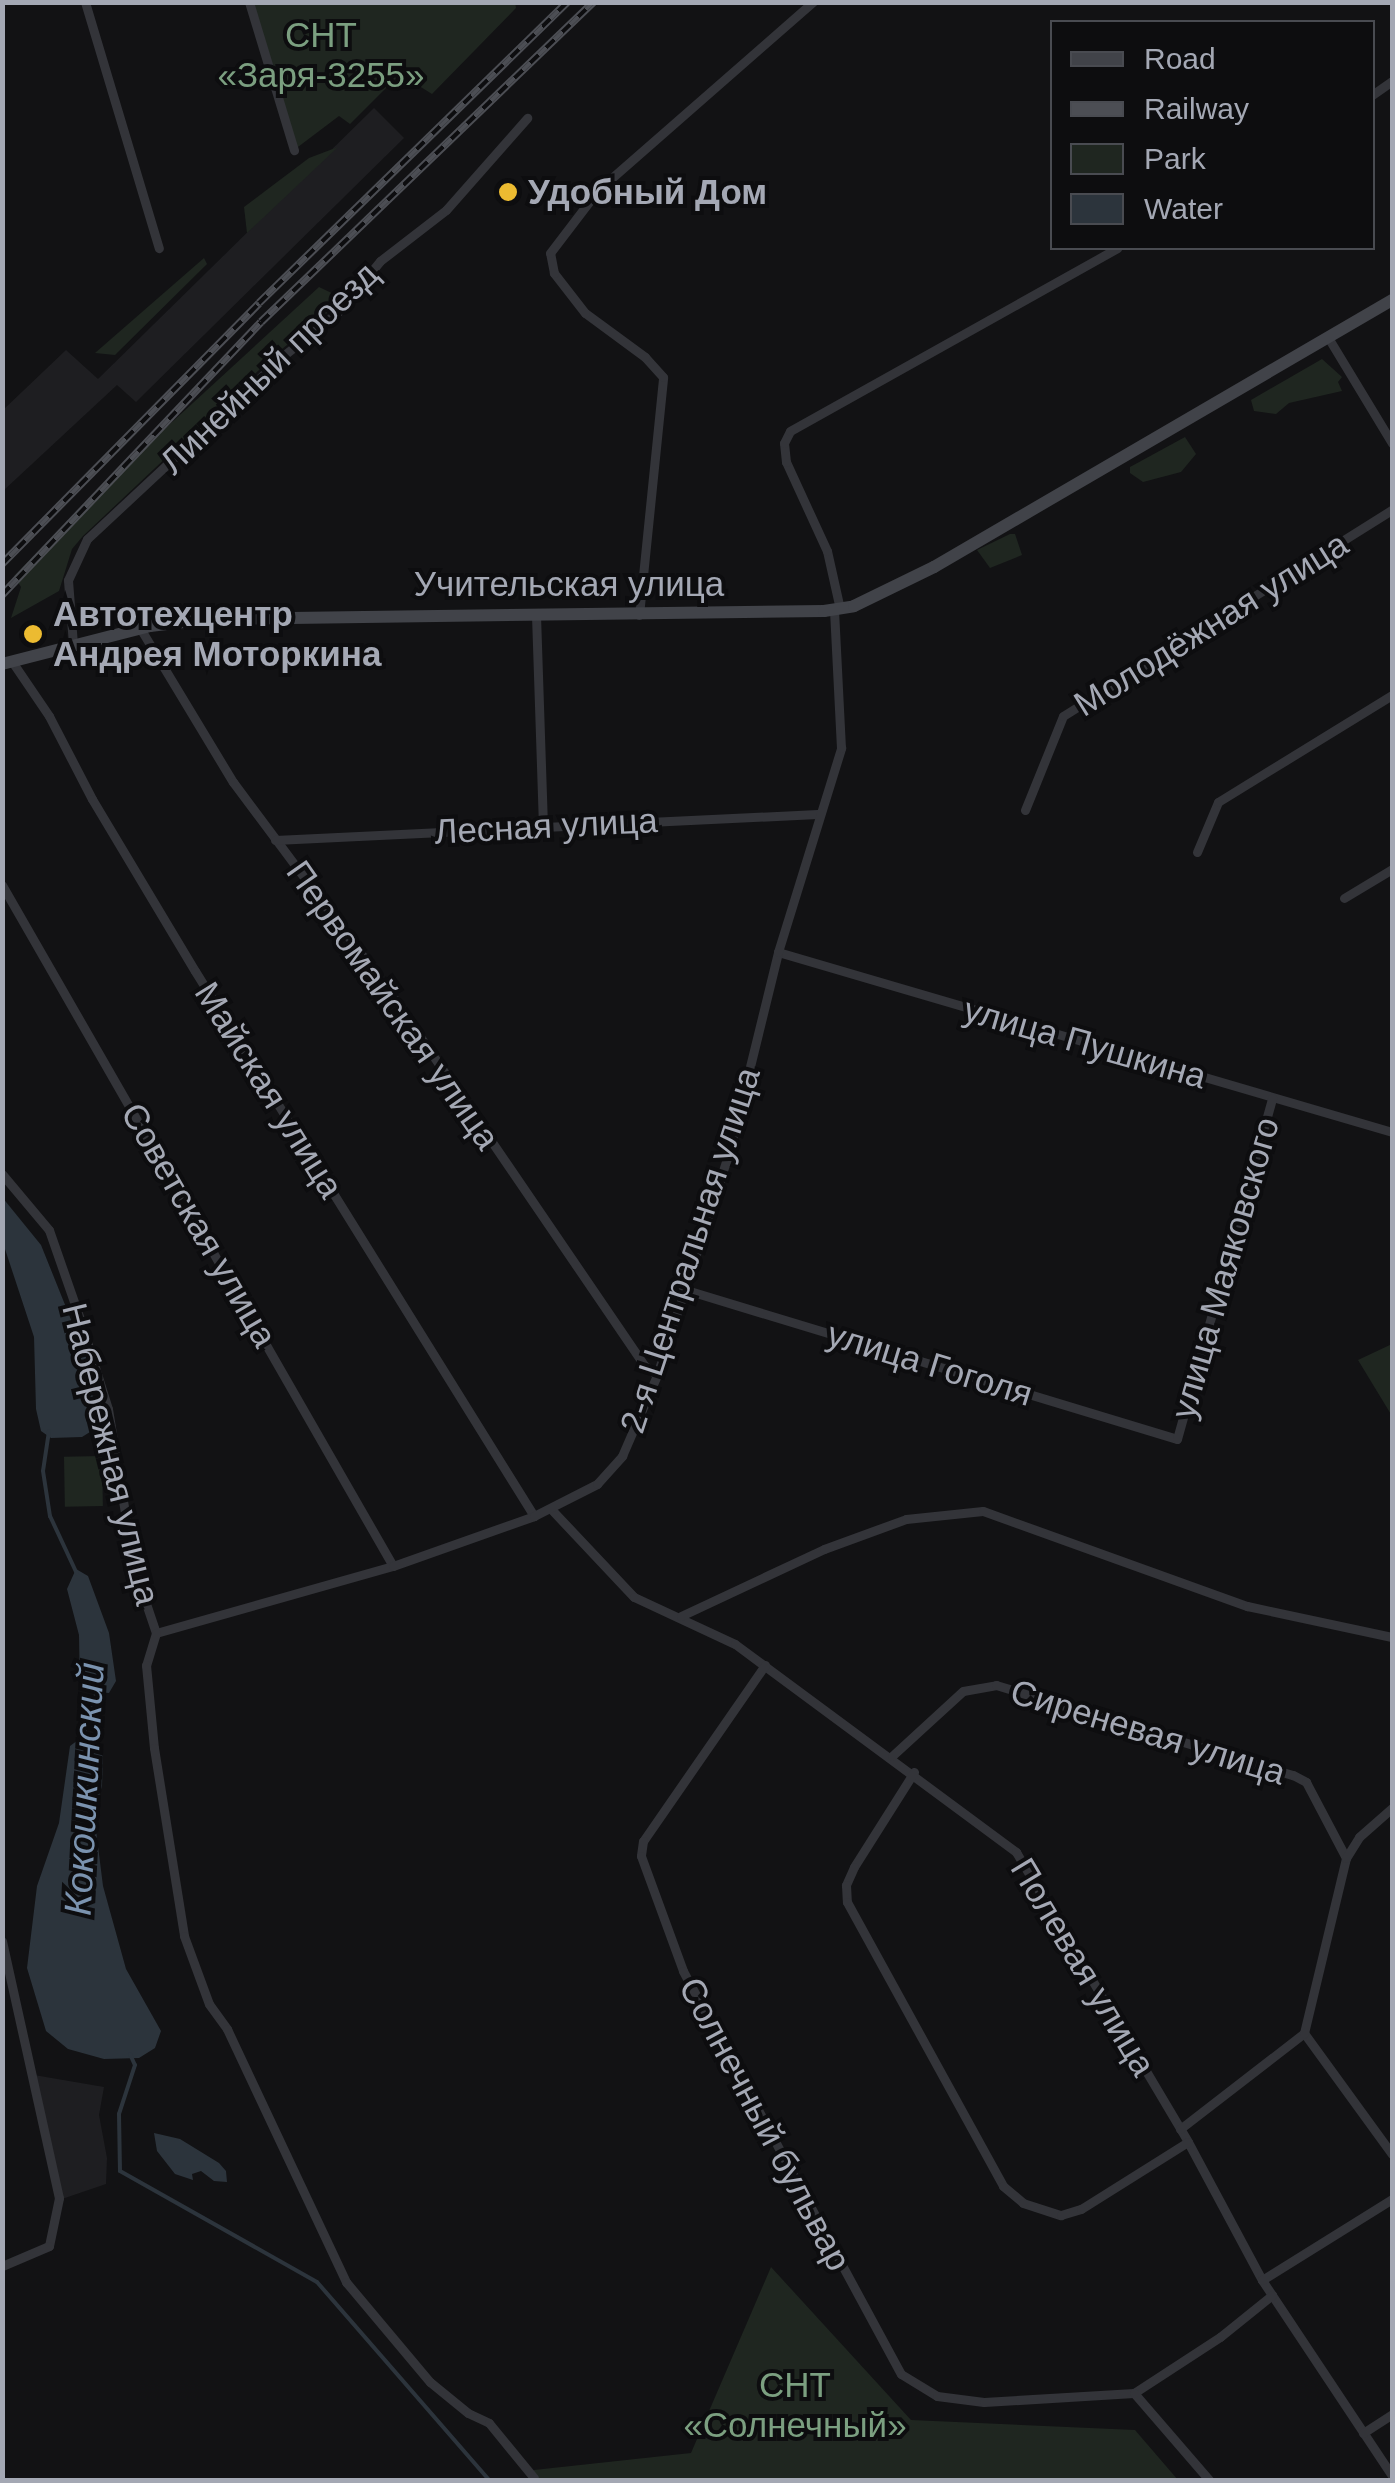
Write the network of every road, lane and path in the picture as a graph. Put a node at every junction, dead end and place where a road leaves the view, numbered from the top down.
1 (86, 2) edge
2 (249, 2) edge
3 (813, 2) edge
4 (528, 118) dead end
5 (294, 150) dead end
6 (159, 248) dead end
7 (1113, 250) edge
8 (1392, 300) edge
9 (1329, 339) junction
10 (1392, 443) edge
11 (1392, 510) edge
12 (838, 610) junction
13 (639, 614) junction
14 (536, 615) junction
15 (140, 628) junction
16 (73, 644) junction
17 (7, 662) edge
18 (1392, 695) edge
19 (1024, 810) dead end
20 (817, 814) junction
21 (544, 824) junction
22 (275, 840) junction
23 (1197, 852) dead end
24 (1392, 869) edge
25 (2, 884) edge
26 (1344, 898) dead end
27 (778, 952) junction
28 (1272, 1098) junction
29 (1392, 1132) edge
30 (2, 1174) edge
31 (683, 1290) junction
32 (656, 1375) junction
33 (1178, 1439) joint
34 (551, 1509) junction
35 (534, 1516) junction
36 (393, 1566) junction
37 (681, 1616) junction
38 (156, 1633) junction
39 (1392, 1637) edge
40 (765, 1665) junction
41 (892, 1756) junction
42 (914, 1772) junction
43 (1392, 1808) edge
44 (1346, 1858) junction
45 (2, 1941) edge
46 (1304, 2033) junction
47 (1180, 2129) junction
48 (1188, 2142) junction
49 (1392, 2154) edge
50 (1392, 2199) edge
51 (2, 2266) edge
52 (1262, 2280) junction
53 (1272, 2295) junction
54 (1134, 2393) junction
55 (1392, 2414) edge
56 (1364, 2433) junction
57 (1392, 2476) edge
58 (534, 2478) edge
59 (1208, 2480) edge

1 - 6 street
2 - 5 street
3 - 13 street
4 - 16 street, Линейный проезд
7 - 12 street
8 - 9 street, Учительская улица
9 - 10 street
9 - 12 street, Учительская улица
11 - 19 street, Молодёжная улица
12 - 13 street, Учительская улица
12 - 20 street, 2-я Центральная улица
13 - 14 street, Учительская улица
14 - 15 street, Учительская улица
14 - 21 street
15 - 16 street, Учительская улица
15 - 22 street, Первомайская улица
16 - 17 street, Учительская улица
17 - 35 street, Майская улица
18 - 23 street
20 - 21 street, Лесная улица
20 - 27 street, 2-я Центральная улица
21 - 22 street, Лесная улица
22 - 32 street, Первомайская улица
24 - 26 street
25 - 36 street, Советская улица
27 - 28 street, улица Пушкина
27 - 31 street, 2-я Центральная улица
28 - 29 street, улица Пушкина
28 - 33 street, улица Маяковского
30 - 38 street, Набережная улица
31 - 32 street, 2-я Центральная улица
31 - 33 street, улица Гоголя
32 - 34 street, 2-я Центральная улица
34 - 35 street, 2-я Центральная улица
34 - 37 street, Полевая улица
35 - 36 street, 2-я Центральная улица
36 - 38 street, 2-я Центральная улица
37 - 39 street
37 - 40 street, Полевая улица
38 - 58 street
40 - 41 street, Полевая улица
40 - 54 street, Солнечный бульвар
41 - 42 street, Полевая улица
41 - 44 street, Сиреневая улица
42 - 47 street, Полевая улица
42 - 48 street
43 - 44 street
44 - 46 street
45 - 51 street
46 - 47 street
46 - 49 street
47 - 48 street, Полевая улица
48 - 52 street, Полевая улица
50 - 52 street
52 - 53 street, Полевая улица
53 - 54 street, Солнечный бульвар
53 - 56 street, Полевая улица
54 - 59 street
55 - 56 street
56 - 57 street, Полевая улица

